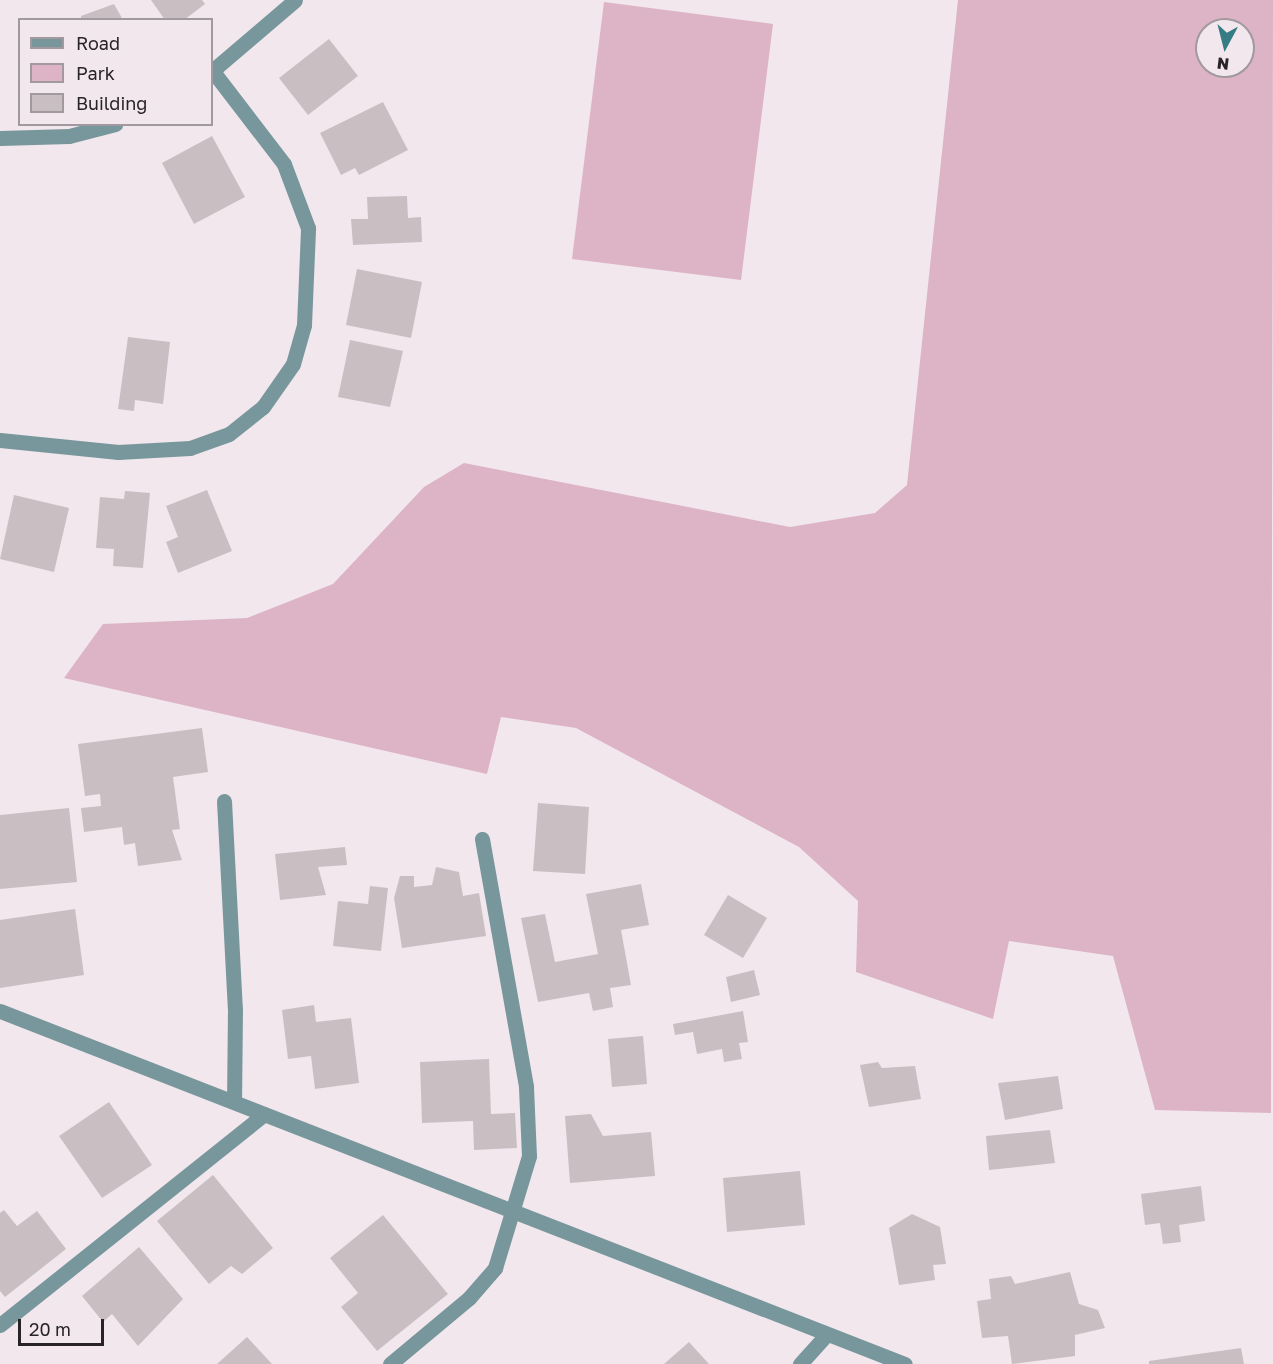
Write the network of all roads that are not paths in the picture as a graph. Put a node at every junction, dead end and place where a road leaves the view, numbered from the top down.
1 (295, 0) edge
2 (213, 69) edge
3 (213, 71) edge
4 (107, 126) edge
5 (0, 138) edge
6 (0, 440) edge
7 (224, 801) dead end
8 (482, 839) dead end
9 (0, 1011) edge
10 (234, 1100) junction
11 (264, 1114) junction
12 (514, 1216) junction
13 (0, 1325) edge
14 (827, 1334) junction
15 (390, 1364) edge
16 (800, 1364) edge
17 (905, 1364) edge

1 - 2 street
3 - 6 street
4 - 5 street
7 - 10 street
8 - 12 street
9 - 10 street
10 - 11 street
11 - 12 street
11 - 13 street
12 - 14 street
12 - 15 street
14 - 16 street
14 - 17 street

